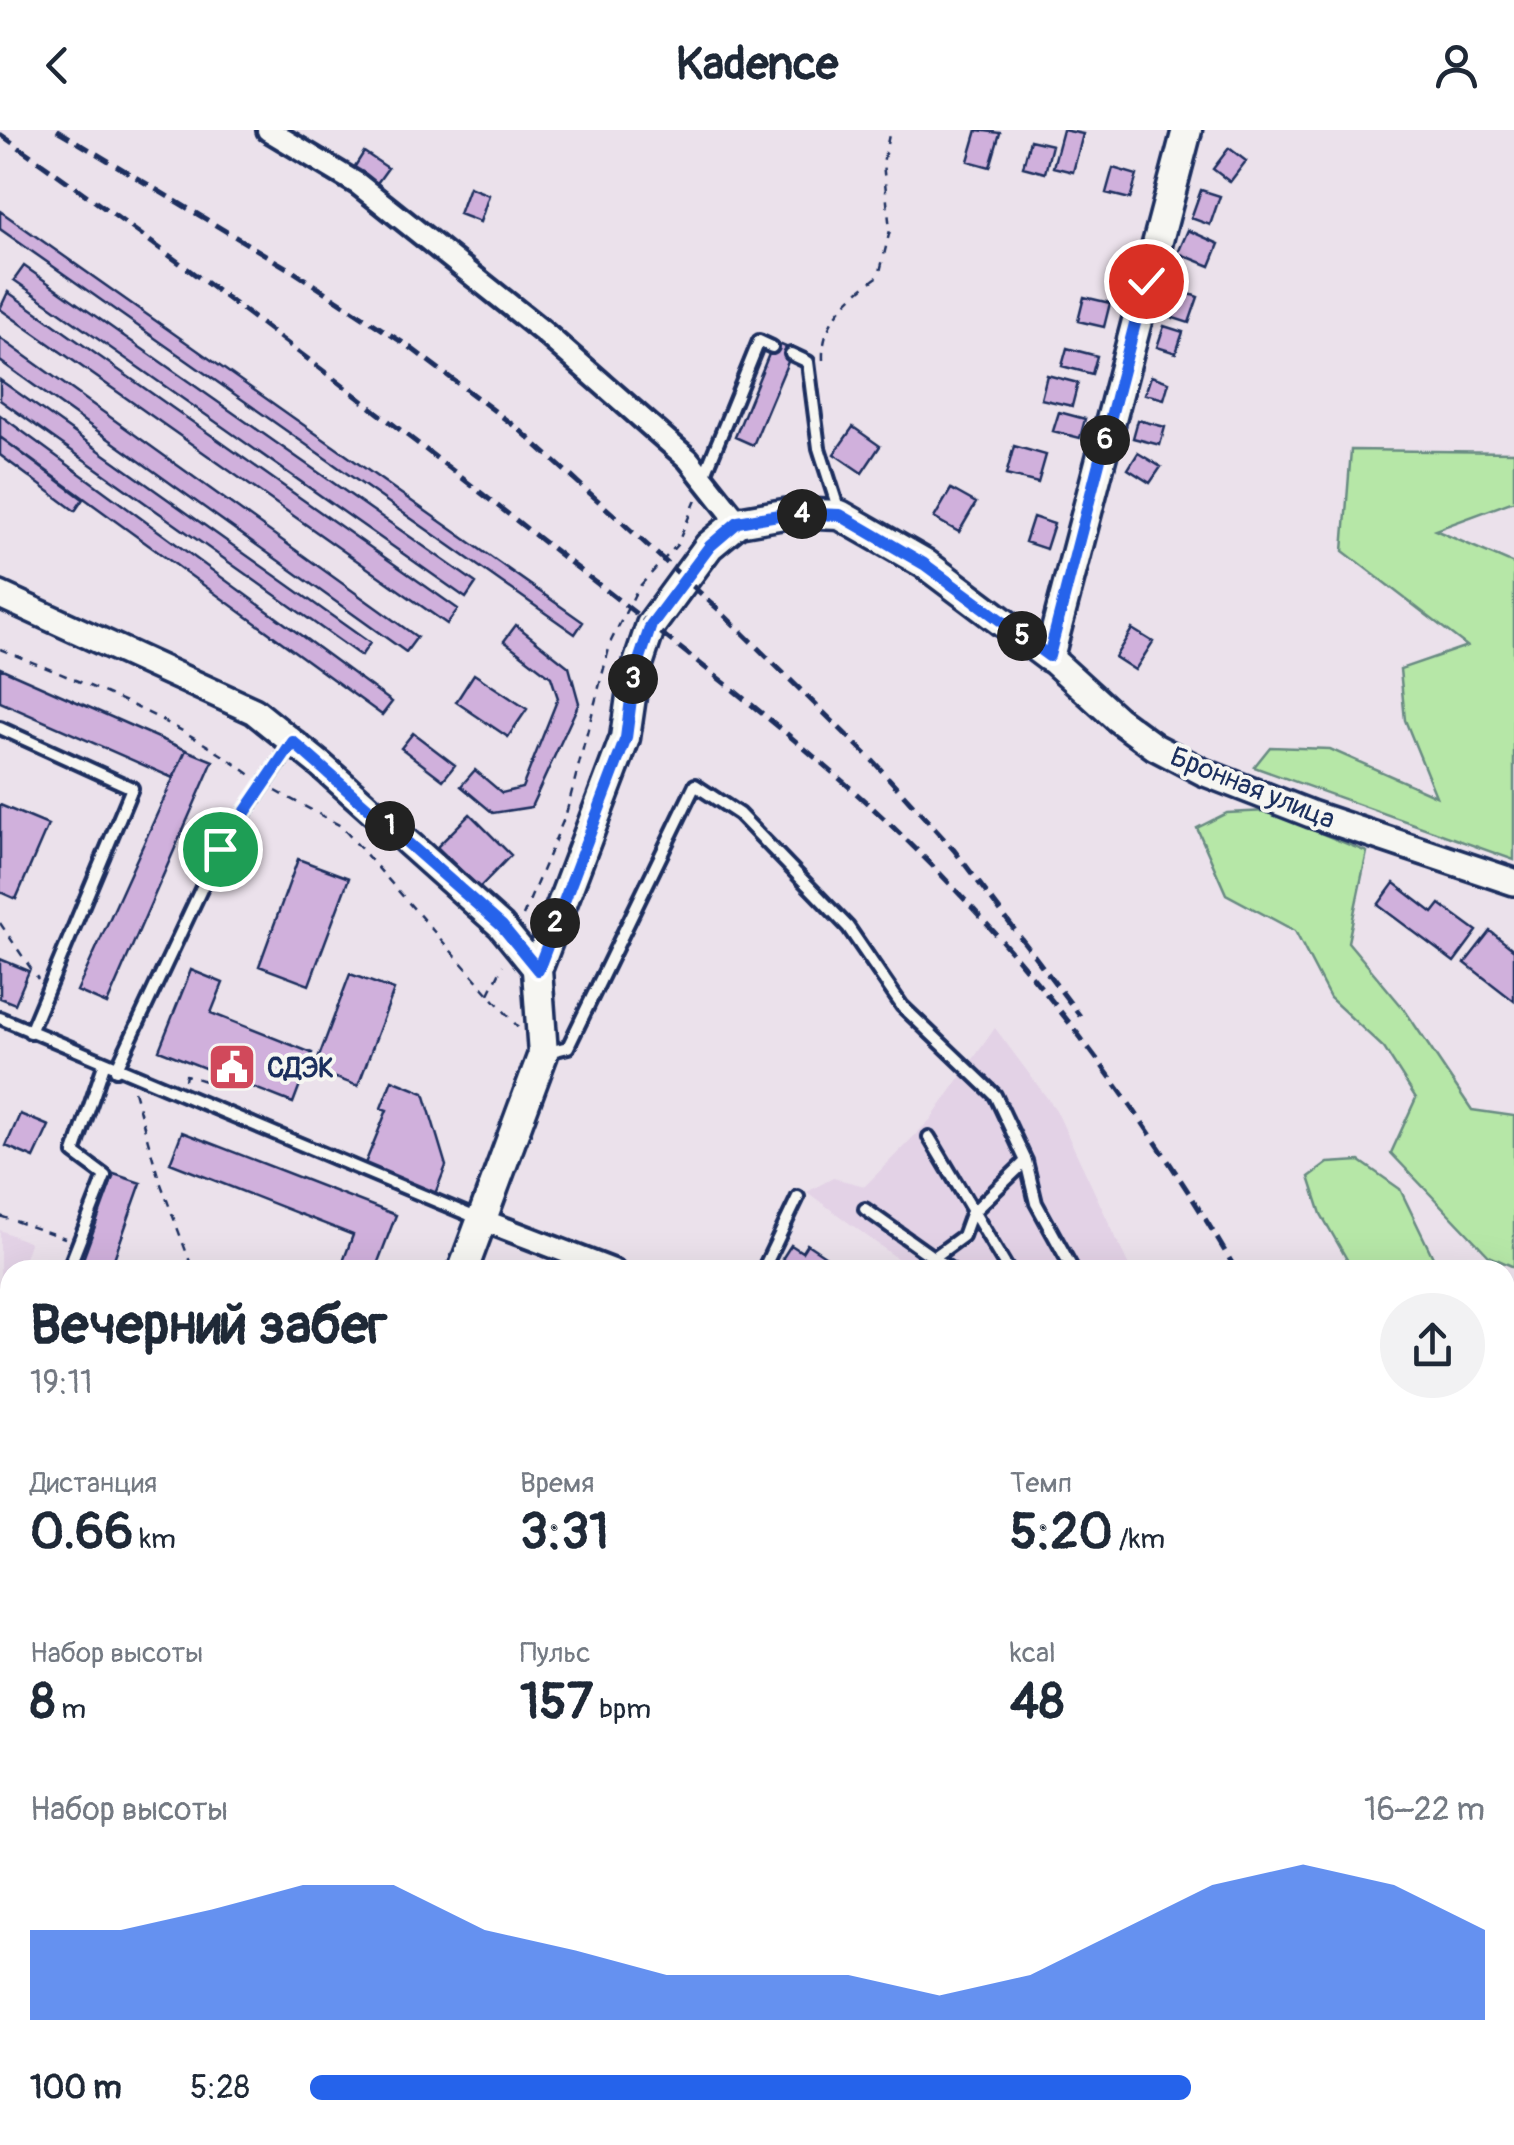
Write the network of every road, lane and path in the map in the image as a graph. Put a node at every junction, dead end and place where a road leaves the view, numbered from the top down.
1 (268, 130) edge
2 (890, 130) edge
3 (1188, 130) edge
4 (772, 347) dead end
5 (790, 354) dead end
6 (823, 374) dead end
7 (703, 479) junction
8 (840, 515) junction
9 (738, 522) junction
10 (0, 595) edge
11 (0, 648) edge
12 (1049, 656) junction
13 (0, 728) edge
14 (293, 742) junction
15 (264, 785) junction
16 (1514, 882) edge
17 (0, 923) edge
18 (515, 942) junction
19 (538, 970) junction
20 (47, 992) junction
21 (488, 994) junction
22 (0, 1018) edge
23 (30, 1032) junction
24 (543, 1054) junction
25 (110, 1067) junction
26 (215, 1072) dead end
27 (130, 1075) junction
28 (186, 1075) dead end
29 (929, 1137) dead end
30 (1026, 1160) junction
31 (798, 1197) dead end
32 (865, 1209) dead end
33 (971, 1214) junction
34 (0, 1216) edge
35 (480, 1220) junction
36 (78, 1243) junction
37 (933, 1258) junction
38 (72, 1260) edge
39 (190, 1260) edge
40 (466, 1260) edge
41 (582, 1260) edge
42 (768, 1260) edge
43 (936, 1260) edge
44 (1001, 1260) edge
45 (1067, 1260) edge

1 - 7 street
2 - 6 path
3 - 12 main road
4 - 7 lane
5 - 8 lane
7 - 9 street
7 - 18 path
8 - 9 main road, Бронная улица
8 - 12 main road, Бронная улица
9 - 19 main road
10 - 14 street
11 - 15 path
12 - 16 street, Бронная улица
13 - 20 lane
14 - 15 lane
14 - 18 street
15 - 21 path
15 - 25 lane
17 - 20 path
18 - 19 street
18 - 21 path
19 - 24 main road
20 - 23 lane
21 - 24 path
22 - 23 lane
23 - 25 lane
24 - 30 lane
24 - 35 main road
25 - 27 lane
25 - 36 lane
26 - 28 path
27 - 35 lane
27 - 39 path
29 - 33 lane
30 - 33 lane
30 - 45 lane
31 - 42 lane
32 - 37 lane
33 - 37 lane
33 - 44 lane
34 - 36 path
35 - 40 main road
35 - 41 street
36 - 38 lane
37 - 43 lane

